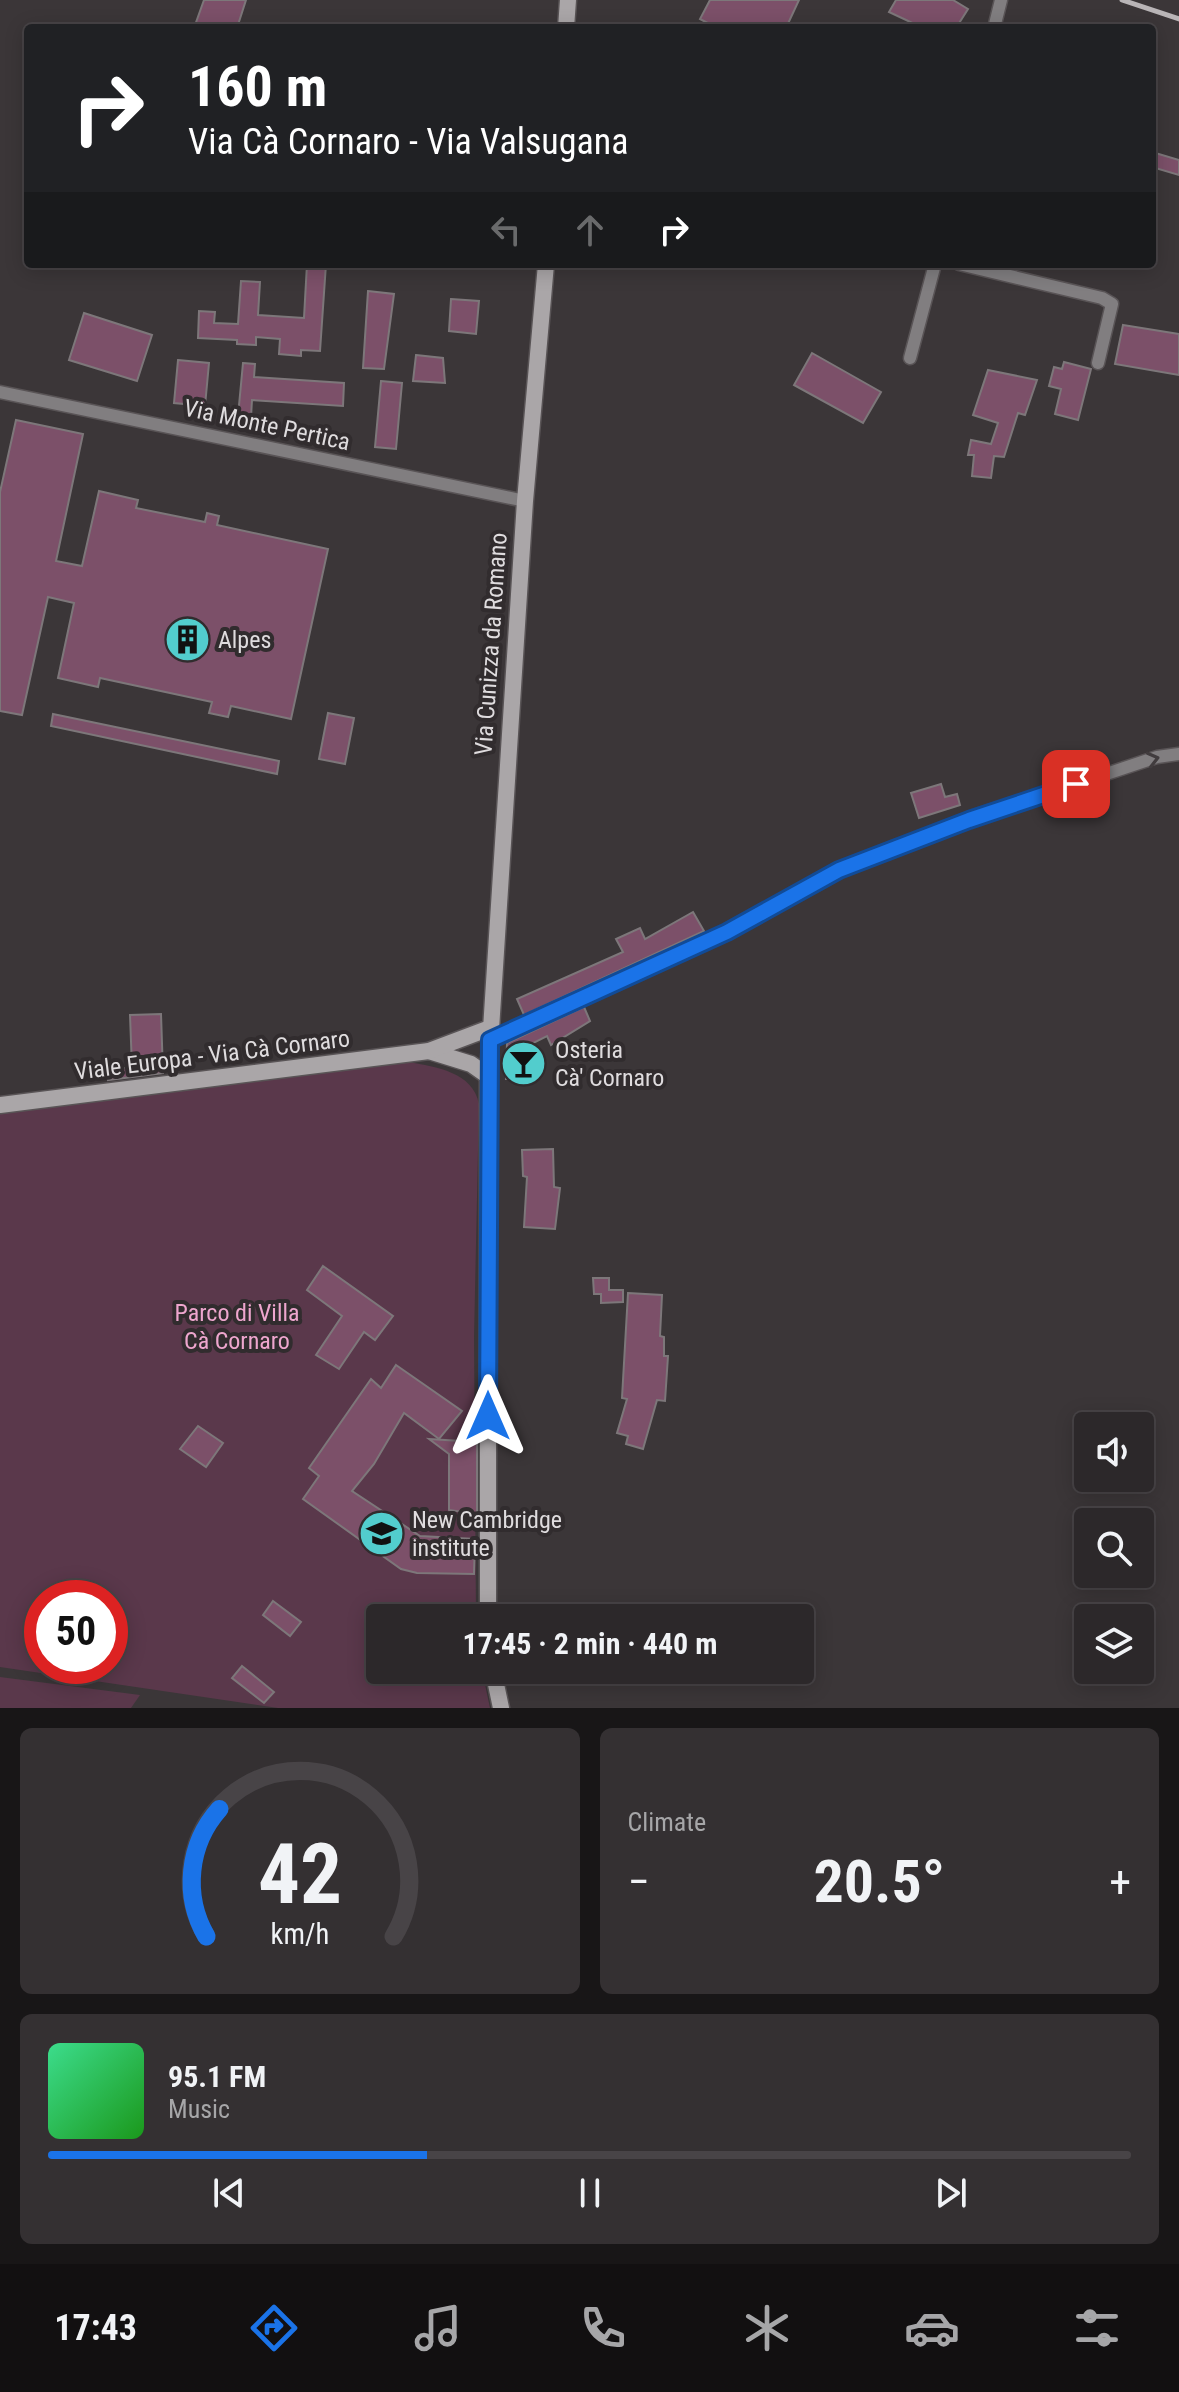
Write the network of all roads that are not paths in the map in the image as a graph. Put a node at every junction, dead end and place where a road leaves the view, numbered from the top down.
1 (568, 0) edge
2 (1001, 0) edge
3 (566, 24) edge
4 (995, 24) edge
5 (546, 268) edge
6 (934, 268) edge
7 (976, 268) edge
8 (910, 358) dead end
9 (1098, 363) dead end
10 (0, 392) edge
11 (525, 501) junction
12 (1179, 754) edge
13 (490, 1034) junction
14 (429, 1051) junction
15 (463, 1061) junction
16 (488, 1076) junction
17 (0, 1105) edge
18 (488, 1604) edge
19 (496, 1684) edge
20 (501, 1708) edge

1 - 3 main road
2 - 4 street
5 - 11 main road, Via Cunizza da Romano
6 - 8 street
7 - 9 street
10 - 11 street, Via Monte Pertica
11 - 13 main road, Via Cunizza da Romano
13 -> 12 street
13 - 14 main road
13 - 15 main road
13 - 16 main road, Via Cunizza da Romano
14 - 15 main road
14 - 17 main road, Viale Europa - Via Cà Cornaro
15 - 16 main road
16 - 18 main road, Via Cunizza da Romano
19 - 20 main road

